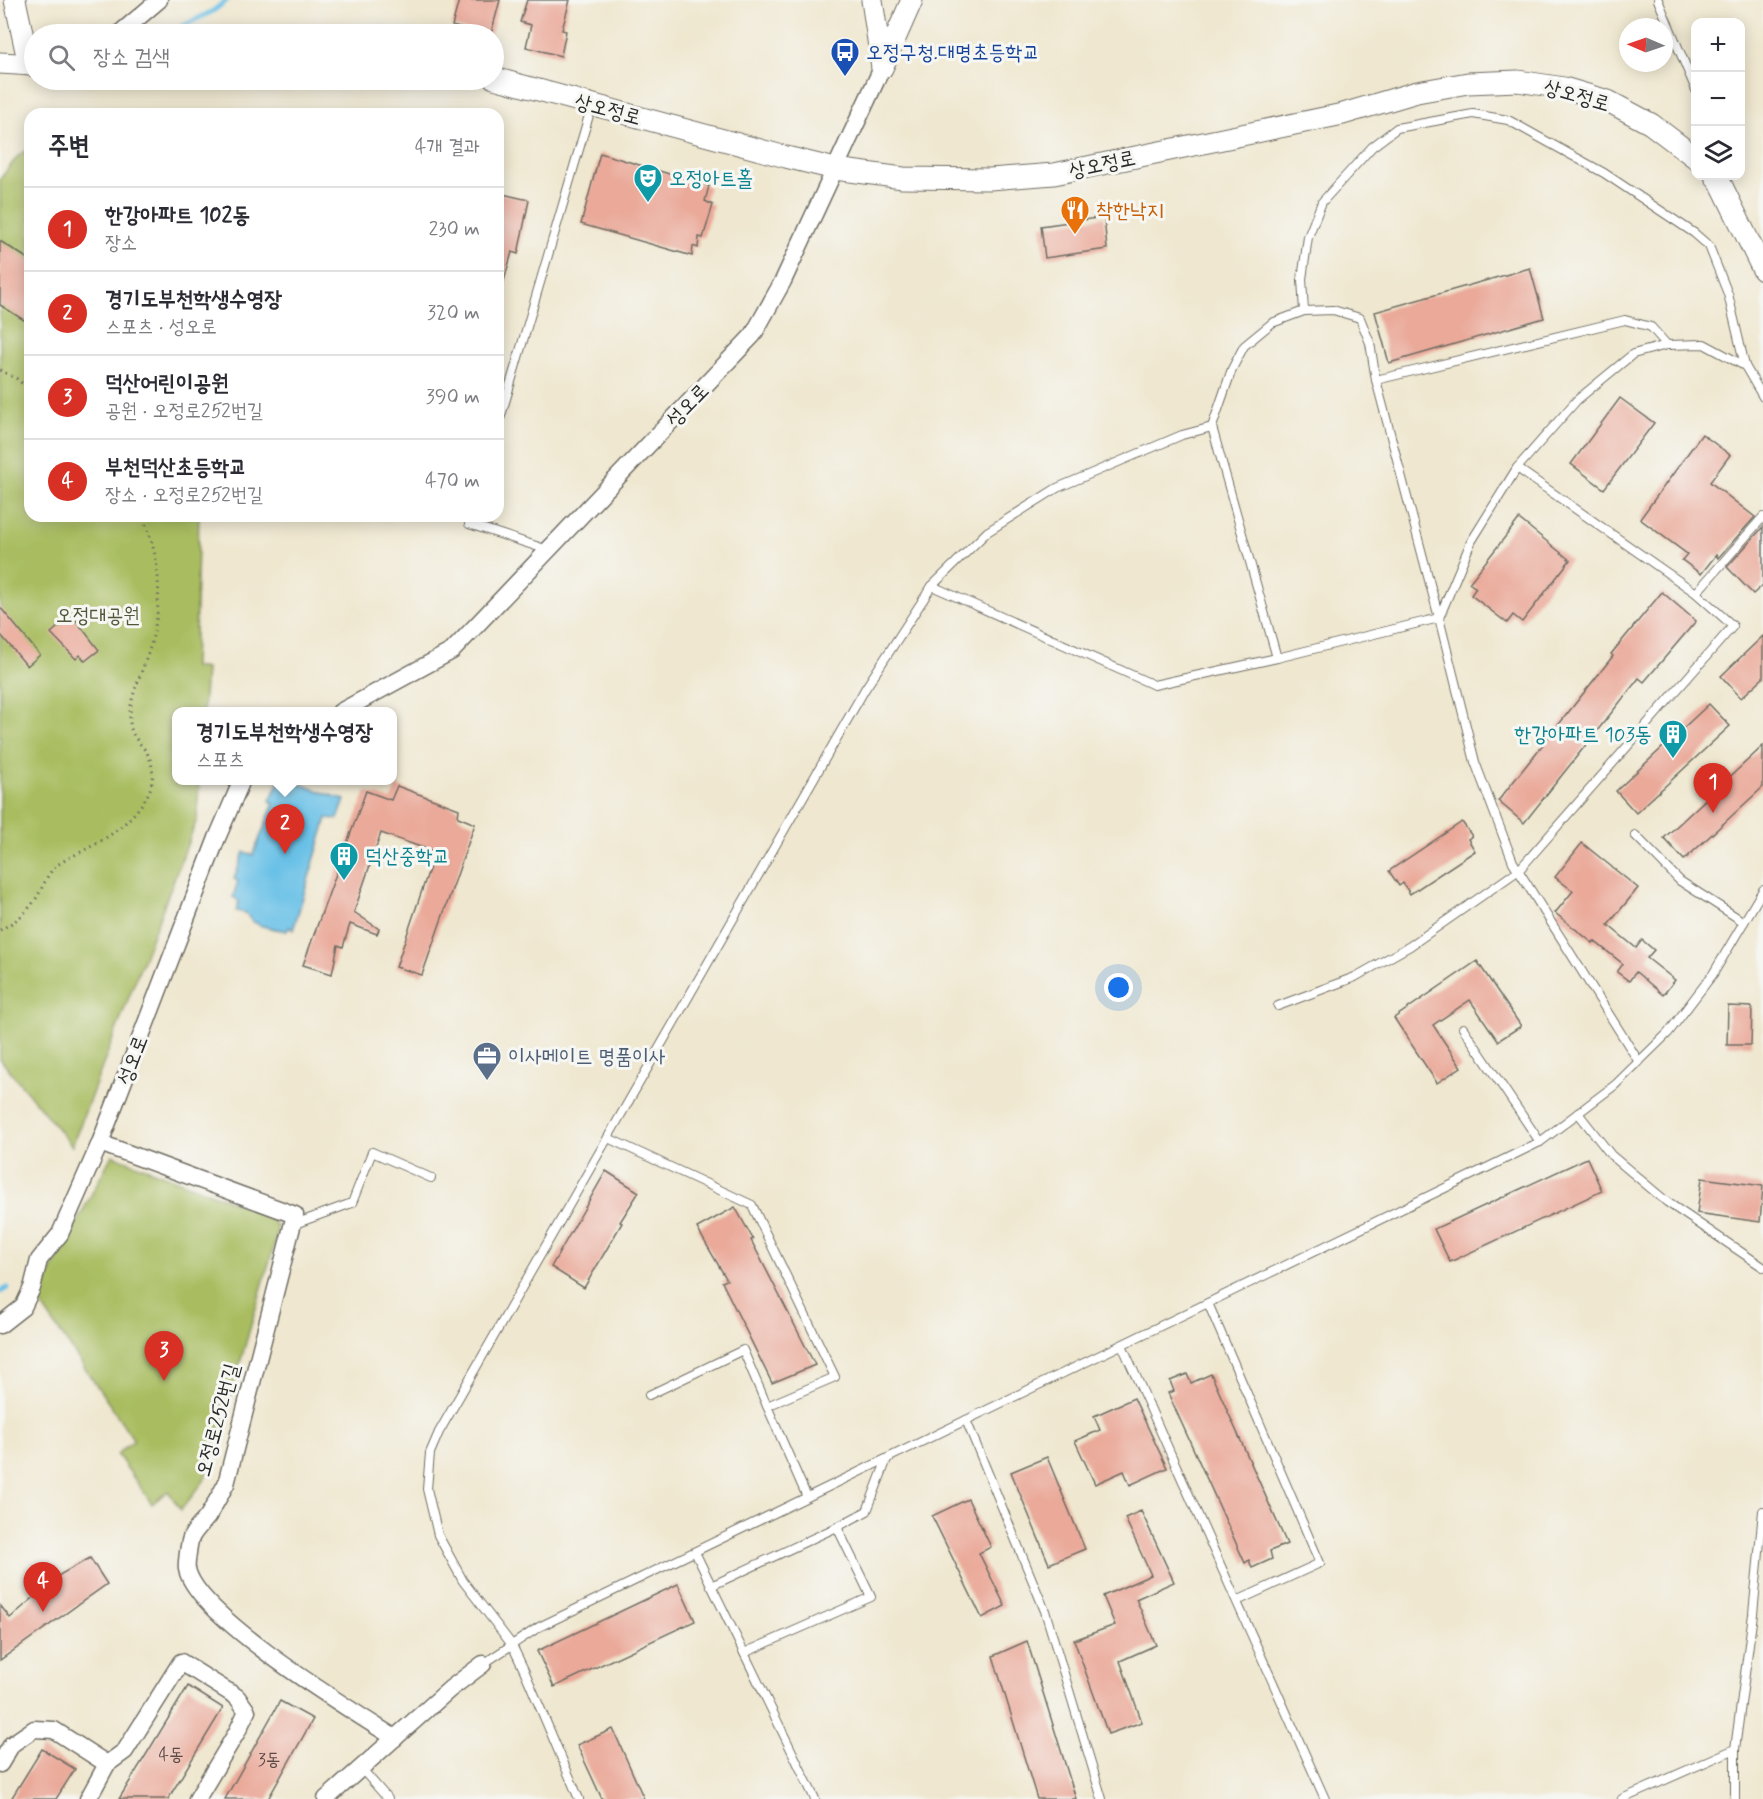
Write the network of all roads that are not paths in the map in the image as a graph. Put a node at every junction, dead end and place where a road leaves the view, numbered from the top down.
1 (15, 0) edge
2 (159, 0) edge
3 (872, 0) edge
4 (912, 0) edge
5 (1658, 0) edge
6 (131, 24) edge
7 (24, 34) edge
8 (0, 63) edge
9 (24, 64) edge
10 (882, 68) junction
11 (1691, 80) edge
12 (504, 81) edge
13 (592, 105) junction
14 (1691, 155) edge
15 (835, 169) junction
16 (1718, 180) edge
17 (1763, 270) edge
18 (1304, 311) junction
19 (1667, 345) junction
20 (1744, 366) junction
21 (1376, 380) junction
22 (1763, 397) edge
23 (504, 406) edge
24 (1212, 427) junction
25 (1517, 468) junction
26 (1763, 517) edge
27 (470, 522) edge
28 (548, 550) junction
29 (932, 586) junction
30 (1696, 593) junction
31 (1439, 618) junction
32 (1277, 658) junction
33 (347, 707) edge
34 (240, 785) edge
35 (1635, 835) dead end
36 (1519, 870) junction
37 (1763, 890) edge
38 (1744, 922) junction
39 (1278, 1006) dead end
40 (1463, 1028) dead end
41 (1639, 1062) junction
42 (1578, 1113) junction
43 (608, 1138) junction
44 (1540, 1142) junction
45 (100, 1143) junction
46 (431, 1178) dead end
47 (291, 1226) junction
48 (1763, 1268) edge
49 (1208, 1303) junction
50 (0, 1324) edge
51 (1122, 1345) junction
52 (649, 1395) dead end
53 (767, 1406) junction
54 (966, 1420) junction
55 (887, 1459) junction
56 (807, 1497) junction
57 (1763, 1511) edge
58 (837, 1527) junction
59 (695, 1552) junction
60 (711, 1586) junction
61 (1237, 1601) junction
62 (512, 1645) junction
63 (744, 1653) junction
64 (483, 1664) joint
65 (395, 1738) junction
66 (1735, 1749) junction
67 (0, 1764) edge
68 (107, 1764) junction
69 (361, 1768) junction
70 (87, 1799) edge
71 (197, 1799) edge
72 (326, 1799) edge
73 (388, 1799) edge
74 (579, 1799) edge
75 (815, 1799) edge
76 (1102, 1799) edge
77 (1325, 1799) edge
78 (1622, 1799) edge
79 (1735, 1799) edge

1 - 7 street
2 - 6 street
3 - 10 street
4 - 10 street, 성오로
5 - 11 lane
8 - 9 street
10 - 15 street, 성오로
12 - 13 street, 상오정로
13 - 15 street, 상오정로
13 - 23 lane
14 - 15 street, 상오정로
15 - 28 street, 성오로
16 - 17 street
18 - 20 lane
18 - 21 lane
18 - 24 lane
19 - 20 lane
19 - 21 lane
19 - 25 lane
20 - 22 lane
21 - 31 lane
24 - 29 lane
24 - 32 lane
25 - 30 lane
25 - 31 lane
26 - 30 lane
27 - 28 lane
28 - 33 street, 성오로
29 - 32 lane
29 - 43 lane
30 - 36 lane
31 - 32 lane
31 - 36 lane
34 - 45 street, 성오로
35 - 38 lane
36 - 39 lane
36 - 41 lane
37 - 38 lane
38 - 41 lane
40 - 44 lane
41 - 42 lane
42 - 44 lane
42 - 48 lane
43 - 53 lane
43 - 62 lane
44 - 49 lane
45 - 47 street
45 - 50 street, 성오로
46 - 47 lane
47 - 65 street, 오정로252번길
49 - 51 lane
49 - 61 lane
51 - 54 lane
51 - 61 lane
52 - 53 lane
53 - 56 lane
54 - 55 lane
54 - 76 lane
55 - 56 lane
55 - 58 lane
56 - 59 lane
57 - 66 lane
58 - 60 lane
58 - 63 lane
59 - 60 lane
59 - 62 lane
60 - 63 lane
61 - 77 lane
62 - 64 lane
62 - 74 lane
63 - 75 lane
64 - 65 street
65 - 69 street
66 - 78 lane
66 - 79 lane
67 - 68 street
68 - 70 street
68 - 71 street
69 - 72 street
69 - 73 lane

